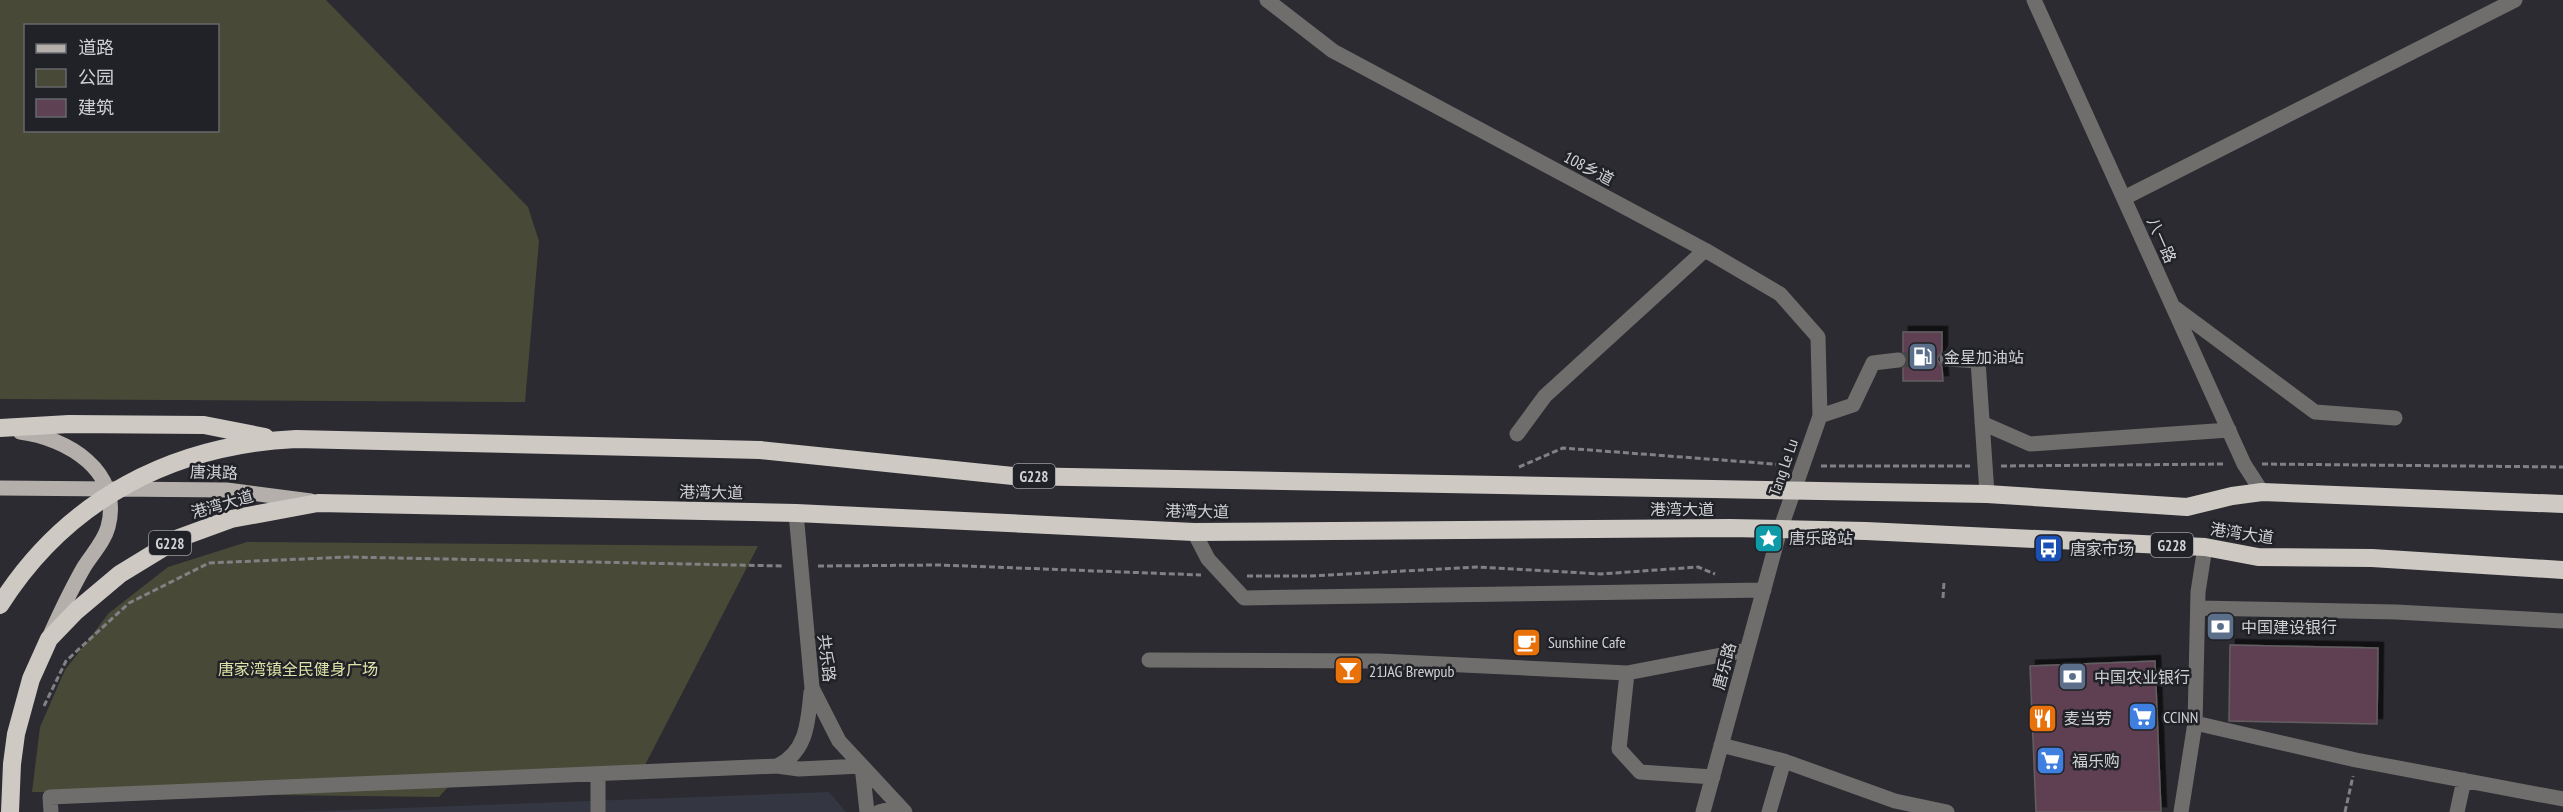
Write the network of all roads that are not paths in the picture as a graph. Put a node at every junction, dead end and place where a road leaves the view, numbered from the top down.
1 (1268, 0) edge
2 (2034, 0) edge
3 (2515, 0) edge
4 (2124, 198) junction
5 (1705, 250) junction
6 (2173, 306) junction
7 (1947, 359) tunnel mouth
8 (1898, 360) tunnel mouth
9 (1820, 416) junction
10 (2395, 418) dead end
11 (1982, 423) junction
12 (0, 429) edge
13 (2229, 430) junction
14 (1517, 434) dead end
15 (275, 440) junction
16 (0, 488) edge
17 (1794, 490) junction
18 (112, 491) junction
19 (2262, 492) junction
20 (1987, 494) junction
21 (318, 502) junction
22 (2563, 504) edge
23 (796, 513) junction
24 (1780, 530) junction
25 (1194, 532) junction
26 (2205, 547) junction
27 (2563, 570) edge
28 (1764, 590) junction
29 (0, 605) edge
30 (2198, 608) junction
31 (2563, 621) edge
32 (49, 639) junction
33 (1748, 650) junction
34 (1149, 660) dead end
35 (1627, 673) junction
36 (812, 688) junction
37 (2195, 723) junction
38 (1721, 745) junction
39 (1784, 760) junction
40 (777, 766) junction
41 (862, 766) junction
42 (598, 774) junction
43 (1713, 777) junction
44 (2464, 780) junction
45 (2563, 799) edge
46 (905, 811) edge
47 (10, 812) edge
48 (51, 812) edge
49 (598, 812) edge
50 (867, 812) edge
51 (879, 812) edge
52 (1703, 812) edge
53 (1769, 812) edge
54 (1947, 812) edge
55 (2181, 812) edge
56 (2457, 812) edge

1 - 5 street, 108乡道
2 - 4 street, 八一路
3 - 4 street
4 - 6 street, 八一路
5 - 9 street, 108乡道
5 - 14 street
6 - 10 street
6 - 13 street, 八一路
7 - 11 street
8 - 9 street
9 - 17 street, Tang Le Lu
11 - 13 street
11 - 20 street
12 - 15 highway
12 - 18 main road
13 - 19 street, 八一路
15 - 17 highway, 港湾大道 / G228
15 - 18 highway, 港湾大道 / G228
16 - 18 main road, 唐淇路
17 - 20 highway, 港湾大道 / G228
17 - 24 street, Tang Le Lu
18 - 21 main road, 唐淇路
18 - 29 highway, 港湾大道 / G228
18 - 32 main road
19 - 20 highway, 港湾大道 / G228
19 - 22 highway, 港湾大道 / G228
21 - 23 highway, 港湾大道 / G228
21 - 32 highway, 港湾大道 / G228
23 - 25 highway, 港湾大道 / G228
23 - 36 street, 共乐路
24 - 25 highway, 港湾大道 / G228
24 - 26 highway, 港湾大道 / G228
24 - 28 street, 唐乐路
25 - 28 street
26 - 27 highway, 港湾大道 / G228
26 - 30 street
28 - 33 street, 唐乐路
30 - 31 street
30 - 37 street
32 - 47 highway, 港湾大道 / G228
33 - 35 street
33 - 38 street, 唐乐路
34 - 35 street
35 - 43 street
36 - 40 street
36 - 41 street, 共乐路
37 - 44 street
37 - 55 street
38 - 39 street
38 - 43 street, 唐乐路
39 - 53 street
39 - 54 street
40 - 41 street
40 - 42 street
41 - 46 street, 共乐路
41 - 50 street
42 - 48 street
42 - 49 street
43 - 52 street, 唐乐路
44 - 45 street
44 - 56 street
46 - 51 street

